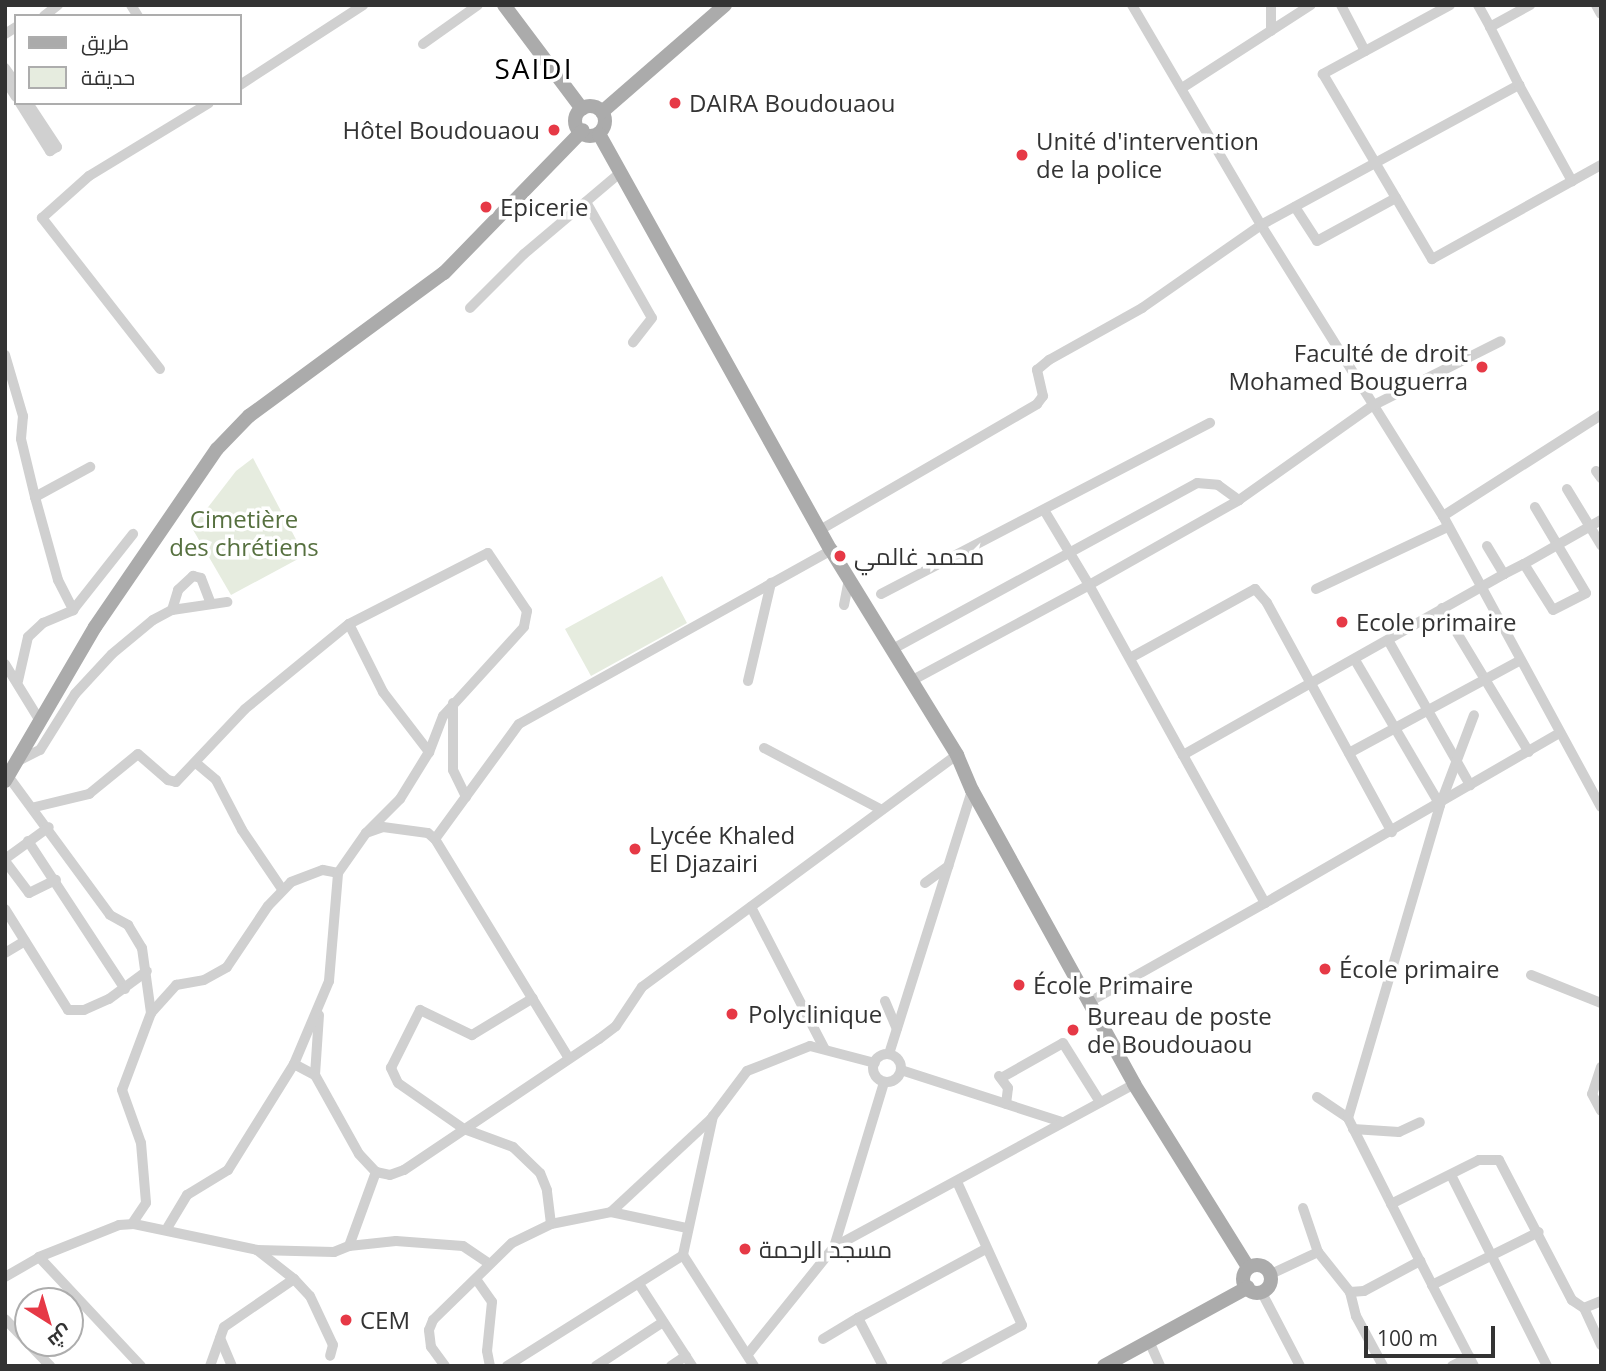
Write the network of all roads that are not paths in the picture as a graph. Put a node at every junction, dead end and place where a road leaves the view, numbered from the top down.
1 (363, 5) edge
2 (478, 5) edge
3 (504, 5) edge
4 (724, 5) edge
5 (1132, 5) edge
6 (1271, 5) edge
7 (1311, 5) edge
8 (1341, 5) edge
9 (1450, 5) edge
10 (1478, 5) edge
11 (1530, 5) edge
12 (1596, 5) edge
13 (1601, 14) edge
14 (1490, 27) junction
15 (1271, 31) junction
16 (423, 44) dead end
17 (1365, 51) junction
18 (242, 84) edge
19 (1519, 85) junction
20 (1182, 88) junction
21 (21, 105) edge
22 (29, 105) edge
23 (204, 105) edge
24 (582, 109) junction
25 (602, 112) junction
26 (583, 130) junction
27 (599, 134) junction
28 (1376, 163) junction
29 (1601, 165) edge
30 (621, 173) junction
31 (1572, 181) junction
32 (1396, 198) junction
33 (586, 202) junction
34 (1295, 207) junction
35 (1261, 225) junction
36 (470, 308) dead end
37 (1501, 341) dead end
38 (633, 342) dead end
39 (5, 355) edge
40 (160, 369) dead end
41 (1372, 406) junction
42 (1601, 415) edge
43 (1210, 423) dead end
44 (90, 467) dead end
45 (1567, 489) dead end
46 (35, 497) junction
47 (1239, 500) junction
48 (1535, 507) dead end
49 (1044, 510) junction
50 (1601, 520) edge
51 (1446, 521) junction
52 (1590, 527) junction
53 (820, 530) junction
54 (133, 534) dead end
55 (1559, 545) junction
56 (1601, 545) edge
57 (1487, 546) dead end
58 (831, 550) junction
59 (1069, 553) junction
60 (1524, 564) junction
61 (1503, 574) junction
62 (849, 580) junction
63 (771, 583) junction
64 (1088, 585) junction
65 (1480, 586) junction
66 (1316, 589) dead end
67 (881, 594) dead end
68 (210, 602) junction
69 (227, 603) dead end
70 (845, 605) dead end
71 (1442, 608) junction
72 (172, 610) junction
73 (73, 611) junction
74 (349, 624) junction
75 (1388, 640) junction
76 (891, 650) junction
77 (1130, 658) junction
78 (1355, 660) junction
79 (1519, 661) junction
80 (5, 664) edge
81 (1487, 679) junction
82 (18, 681) junction
83 (748, 681) dead end
84 (911, 681) junction
85 (1311, 684) junction
86 (453, 703) junction
87 (1428, 712) junction
88 (1474, 715) dead end
89 (40, 721) junction
90 (1394, 731) junction
91 (1559, 733) junction
92 (764, 748) dead end
93 (429, 752) junction
94 (1528, 752) junction
95 (1349, 753) junction
96 (957, 755) junction
97 (1184, 755) junction
98 (1456, 761) junction
99 (16, 762) junction
100 (196, 763) junction
101 (7, 779) edge
102 (1470, 785) junction
103 (972, 790) junction
104 (1597, 794) edge
105 (466, 797) junction
106 (1440, 805) junction
107 (35, 807) junction
108 (1601, 807) edge
109 (881, 810) junction
110 (49, 827) junction
111 (1392, 832) junction
112 (366, 833) junction
113 (435, 834) junction
114 (29, 841) junction
115 (5, 860) edge
116 (948, 866) junction
117 (338, 873) junction
118 (56, 880) junction
119 (925, 883) dead end
120 (282, 889) junction
121 (1265, 903) junction
122 (751, 906) junction
123 (5, 909) edge
124 (25, 941) junction
125 (5, 953) edge
126 (147, 971) junction
127 (1531, 975) dead end
128 (125, 989) junction
129 (533, 998) junction
130 (885, 1001) dead end
131 (1091, 1001) junction
132 (1601, 1003) edge
133 (320, 1005) junction
134 (151, 1013) junction
135 (897, 1029) junction
136 (824, 1048) junction
137 (889, 1054) junction
138 (568, 1057) junction
139 (875, 1063) junction
140 (294, 1064) junction
141 (1601, 1067) edge
142 (901, 1070) junction
143 (315, 1075) junction
144 (884, 1082) junction
145 (1134, 1084) junction
146 (1317, 1097) dead end
147 (1100, 1102) junction
148 (1006, 1104) junction
149 (1601, 1111) edge
150 (713, 1116) junction
151 (1348, 1118) junction
152 (1062, 1122) junction
153 (1420, 1122) dead end
154 (464, 1129) junction
155 (1353, 1129) junction
156 (376, 1172) junction
157 (1451, 1175) junction
158 (957, 1182) junction
159 (1391, 1204) junction
160 (1303, 1208) dead end
161 (611, 1212) junction
162 (132, 1224) junction
163 (551, 1224) junction
164 (687, 1228) junction
165 (166, 1230) junction
166 (1539, 1232) junction
167 (349, 1246) junction
168 (834, 1247) junction
169 (257, 1250) junction
170 (985, 1250) junction
171 (1318, 1252) junction
172 (1492, 1254) junction
173 (683, 1255) junction
174 (39, 1257) junction
175 (1420, 1261) junction
176 (490, 1264) junction
177 (1248, 1267) junction
178 (1270, 1274) junction
179 (5, 1278) edge
180 (293, 1279) junction
181 (476, 1279) junction
182 (639, 1284) junction
183 (1432, 1284) junction
184 (1255, 1290) junction
185 (1350, 1292) junction
186 (1601, 1301) edge
187 (1584, 1308) junction
188 (858, 1318) junction
189 (663, 1322) junction
190 (220, 1338) junction
191 (822, 1339) dead end
192 (1149, 1341) junction
193 (1601, 1345) edge
194 (748, 1354) junction
195 (330, 1356) dead end
196 (689, 1361) edge
197 (1472, 1361) edge
198 (141, 1366) edge
199 (210, 1366) edge
200 (232, 1366) edge
201 (445, 1366) edge
202 (490, 1366) edge
203 (507, 1366) edge
204 (596, 1366) edge
205 (671, 1366) edge
206 (754, 1366) edge
207 (883, 1366) edge
208 (946, 1366) edge
209 (1104, 1366) edge
210 (1160, 1366) edge
211 (1300, 1366) edge
212 (1383, 1366) edge
213 (1452, 1366) edge
214 (1547, 1366) edge

1 - 18 street
2 - 16 street
3 - 24 main road
4 - 25 main road
5 - 20 street
6 - 15 street
7 - 15 street
8 - 17 street
9 - 17 street
10 - 14 street
11 - 14 street
12 - 13 street
14 - 19 street
15 - 20 street
17 - 28 street
19 - 28 street
19 - 31 street
20 - 35 street
21 - 22 street
23 - 40 street
24 - 25 main road
24 - 26 main road
25 - 27 main road
26 - 27 main road
26 - 89 main road
27 - 30 main road
28 - 32 street
28 - 34 street
29 - 31 street
30 - 33 street
30 - 53 main road
31 - 32 street
32 - 34 street
33 - 36 street
33 - 38 street
34 - 35 street
35 - 41 street
35 - 53 street
37 - 41 street
39 - 46 street
41 - 47 street
41 - 51 street
42 - 51 street
43 - 49 street
44 - 46 street
45 - 52 street
46 - 73 street
47 - 59 street
47 - 64 street
48 - 55 street
49 - 59 street
49 - 67 street
50 - 52 street
51 - 65 street
51 - 66 street
52 - 55 street
52 - 56 street
53 - 58 main road
54 - 73 street
55 - 60 street
55 - 60 street
57 - 61 street
58 - 62 main road
58 - 63 street
59 - 64 street
59 - 76 street
60 - 61 street
61 - 65 street
62 - 70 street
62 - 76 main road
63 - 83 street
63 - 105 street
64 - 77 street
64 - 84 street
65 - 71 street
65 - 79 street
68 - 69 street
68 - 72 street
68 - 72 street
71 - 75 street
71 - 81 street
72 - 99 street
73 - 82 street
74 - 86 street
74 - 93 street
74 - 100 street
75 - 78 street
75 - 87 street
76 - 84 main road
77 - 85 street
77 - 97 street
78 - 85 street
78 - 90 street
79 - 81 street
79 - 91 street
80 - 82 street
81 - 87 street
81 - 94 street
82 - 89 street
84 - 96 main road
85 - 95 street
85 - 97 street
86 - 93 street
86 - 105 street
87 - 90 street
87 - 98 street
88 - 98 street
89 - 99 main road
90 - 95 street
90 - 106 street
91 - 94 street
91 - 104 street
92 - 109 street
93 - 112 street
94 - 102 street
95 - 111 street
96 - 103 main road
96 - 109 street
97 - 121 street
98 - 102 street
98 - 106 street
99 - 101 main road
100 - 107 street
100 - 120 street
101 - 107 street
102 - 106 street
103 - 116 street
103 - 131 main road
104 - 108 street
105 - 113 street
106 - 111 street
106 - 151 street
107 - 110 street
109 - 122 street
110 - 114 street
110 - 126 street
111 - 121 street
112 - 113 street
112 - 117 street
113 - 129 street
114 - 115 street
114 - 118 street
115 - 118 street
116 - 119 street
116 - 135 street
117 - 120 street
117 - 133 street
118 - 128 street
120 - 134 street
121 - 131 street
122 - 136 street
122 - 138 street
123 - 124 street
124 - 125 street
124 - 128 street
126 - 128 street
126 - 134 street
127 - 132 street
129 - 138 street
129 - 154 street
130 - 135 street
131 - 145 main road
133 - 140 street
133 - 143 street
134 - 162 street
135 - 137 street
136 - 139 street
136 - 150 street
137 - 139 street
137 - 142 street
138 - 154 street
139 - 144 street
140 - 143 street
140 - 165 street
141 - 149 street
142 - 144 street
142 - 148 street
143 - 156 street
144 - 168 street
145 - 147 street
145 - 177 main road
146 - 151 street
147 - 148 street
147 - 152 street
148 - 152 street
150 - 161 street
150 - 164 street
151 - 155 street
152 - 158 street
153 - 155 street
154 - 156 street
154 - 163 street
155 - 159 street
156 - 167 street
157 - 159 street
157 - 166 street
157 - 172 street
158 - 168 street
158 - 170 street
159 - 175 street
160 - 171 street
161 - 163 street
161 - 164 street
162 - 165 street
162 - 174 street
163 - 176 street
164 - 173 street
165 - 169 street
166 - 172 street
166 - 187 street
167 - 169 street
167 - 176 street
168 - 194 street
169 - 180 street
170 - 188 street
170 - 208 street
171 - 178 street
171 - 185 street
172 - 183 street
172 - 214 street
173 - 182 street
173 - 194 street
174 - 179 street
174 - 198 street
175 - 183 street
175 - 185 street
176 - 181 street
177 - 178 main road
177 - 184 main road
178 - 184 main road
180 - 190 street
180 - 195 street
181 - 201 street
181 - 202 street
182 - 189 street
182 - 203 street
183 - 197 street
184 - 192 main road
184 - 211 street
185 - 212 street
186 - 187 street
187 - 193 street
188 - 191 street
188 - 207 street
189 - 196 street
189 - 204 street
190 - 199 street
190 - 200 street
192 - 209 main road
192 - 210 street
194 - 206 street
196 - 205 street
197 - 213 street

